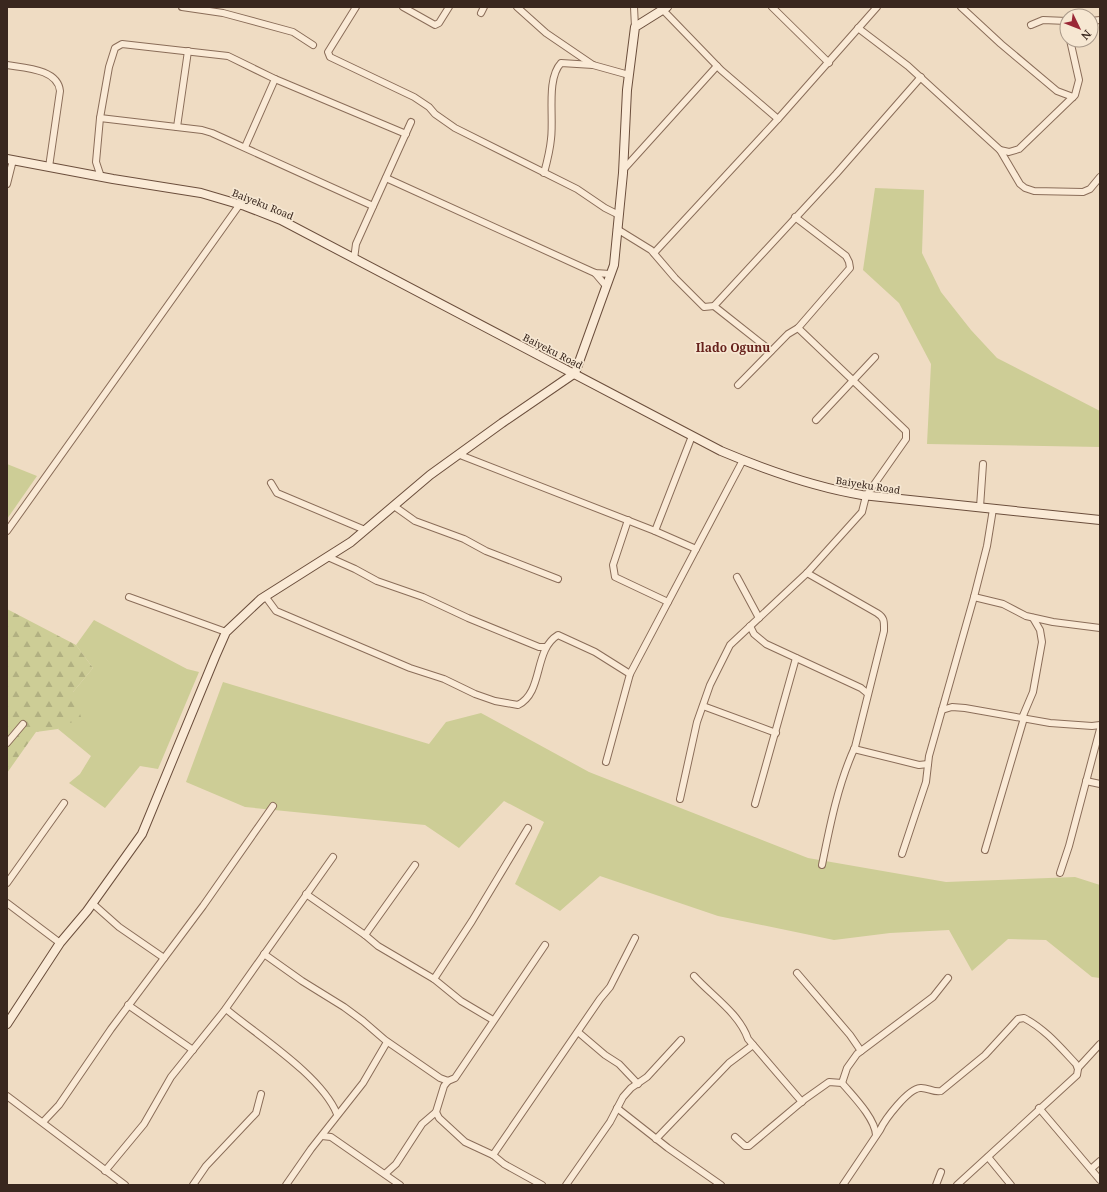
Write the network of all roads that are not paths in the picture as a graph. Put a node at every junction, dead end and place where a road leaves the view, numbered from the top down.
1 (182, 7) edge
2 (356, 7) edge
3 (403, 7) edge
4 (449, 7) edge
5 (518, 7) edge
6 (634, 7) edge
7 (772, 7) edge
8 (877, 7) edge
9 (961, 7) edge
10 (665, 8) edge
11 (1059, 21) edge
12 (1031, 25) dead end
13 (635, 27) junction
14 (858, 28) junction
15 (313, 45) dead end
16 (1072, 48) edge
17 (188, 51) junction
18 (829, 63) junction
19 (7, 65) edge
20 (593, 65) junction
21 (717, 66) junction
22 (629, 75) junction
23 (921, 77) junction
24 (275, 78) junction
25 (1073, 97) junction
26 (100, 118) junction
27 (778, 119) junction
28 (411, 122) dead end
29 (177, 127) junction
30 (406, 134) junction
31 (245, 147) junction
32 (1000, 150) junction
33 (10, 160) edge
34 (96, 162) junction
35 (49, 167) junction
36 (623, 170) junction
37 (544, 173) junction
38 (87, 174) junction
39 (101, 177) junction
40 (1100, 177) edge
41 (386, 178) junction
42 (7, 184) edge
43 (240, 204) junction
44 (373, 206) junction
45 (619, 215) junction
46 (796, 217) junction
47 (617, 229) junction
48 (356, 244) junction
49 (654, 253) junction
50 (346, 255) junction
51 (354, 259) junction
52 (595, 273) junction
53 (610, 274) junction
54 (606, 286) junction
55 (714, 306) junction
56 (798, 328) junction
57 (771, 351) junction
58 (875, 357) dead end
59 (575, 373) junction
60 (853, 380) junction
61 (738, 385) dead end
62 (816, 420) dead end
63 (692, 436) junction
64 (460, 455) junction
65 (743, 460) junction
66 (983, 464) dead end
67 (271, 483) dead end
68 (866, 496) junction
69 (394, 506) junction
70 (980, 507) junction
71 (993, 509) junction
72 (628, 520) junction
73 (1100, 520) edge
74 (365, 530) junction
75 (7, 531) edge
76 (655, 531) junction
77 (696, 549) junction
78 (328, 557) junction
79 (807, 573) junction
80 (737, 578) dead end
81 (558, 579) dead end
82 (265, 596) junction
83 (129, 597) dead end
84 (974, 597) junction
85 (668, 602) junction
86 (759, 618) junction
87 (1034, 618) junction
88 (750, 626) junction
89 (1100, 628) edge
90 (226, 632) junction
91 (546, 647) junction
92 (796, 658) junction
93 (630, 674) junction
94 (870, 684) junction
95 (861, 688) junction
96 (867, 694) junction
97 (945, 699) junction
98 (703, 706) junction
99 (952, 707) junction
100 (942, 710) junction
101 (1023, 718) junction
102 (23, 724) dead end
103 (1100, 728) edge
104 (776, 733) junction
105 (7, 743) edge
106 (854, 749) junction
107 (606, 762) dead end
108 (928, 764) junction
109 (1086, 781) junction
110 (1100, 784) edge
111 (680, 799) dead end
112 (64, 803) dead end
113 (755, 804) dead end
114 (273, 806) dead end
115 (528, 828) dead end
116 (985, 850) dead end
117 (902, 854) dead end
118 (333, 857) dead end
119 (415, 865) dead end
120 (822, 865) dead end
121 (1060, 873) dead end
122 (7, 883) edge
123 (306, 894) junction
124 (92, 902) junction
125 (7, 904) edge
126 (365, 935) junction
127 (635, 938) dead end
128 (60, 943) junction
129 (545, 945) dead end
130 (264, 954) junction
131 (164, 958) junction
132 (797, 973) dead end
133 (694, 976) dead end
134 (948, 978) dead end
135 (434, 979) junction
136 (128, 1006) junction
137 (226, 1009) junction
138 (494, 1020) junction
139 (7, 1024) edge
140 (578, 1032) junction
141 (681, 1040) dead end
142 (387, 1042) junction
143 (1100, 1044) edge
144 (753, 1045) junction
145 (193, 1050) junction
146 (861, 1051) junction
147 (1078, 1068) junction
148 (440, 1078) junction
149 (448, 1081) junction
150 (842, 1083) junction
151 (638, 1084) junction
152 (444, 1086) junction
153 (261, 1094) dead end
154 (7, 1096) edge
155 (802, 1102) junction
156 (617, 1108) junction
157 (1039, 1108) junction
158 (436, 1112) junction
159 (337, 1114) junction
160 (439, 1118) junction
161 (430, 1119) junction
162 (884, 1120) junction
163 (872, 1121) junction
164 (43, 1122) junction
165 (328, 1128) junction
166 (876, 1135) junction
167 (322, 1136) junction
168 (735, 1137) dead end
169 (330, 1138) junction
170 (656, 1139) junction
171 (493, 1155) junction
172 (988, 1156) junction
173 (1100, 1161) edge
174 (1091, 1169) junction
175 (105, 1171) junction
176 (941, 1172) dead end
177 (386, 1174) junction
178 (1100, 1180) edge
179 (125, 1185) edge
180 (193, 1185) edge
181 (286, 1185) edge
182 (400, 1185) edge
183 (542, 1185) edge
184 (566, 1185) edge
185 (721, 1185) edge
186 (844, 1185) edge
187 (937, 1185) edge
188 (957, 1185) edge
189 (1011, 1185) edge

1 - 15 street
2 - 37 street
3 - 4 street
5 - 20 street
6 - 13 street
7 - 18 street
8 - 14 street
9 - 25 street
10 - 13 street
10 - 21 street
11 - 12 street
13 - 22 street
14 - 18 street
14 - 23 street
16 - 25 street
17 - 24 street
17 - 26 street
17 - 29 street
18 - 27 street
19 - 35 street
20 - 22 street
20 - 37 street
21 - 27 street
21 - 36 street
22 - 36 street
23 - 32 street
23 - 46 street
24 - 30 street
24 - 31 street
25 - 32 street
26 - 29 street
26 - 34 street
27 - 49 street
28 - 30 street
29 - 31 street
30 - 41 street
31 - 44 street
32 - 40 street
33 - 35 street, Baiyeku Road
33 - 42 street
34 - 38 street
34 - 39 street
35 - 38 street, Baiyeku Road
36 - 45 street
37 - 45 street
38 - 39 street, Baiyeku Road
39 - 43 street, Baiyeku Road
41 - 44 street
41 - 52 street
43 - 50 street, Baiyeku Road
43 - 75 street
44 - 48 street
45 - 47 street
46 - 55 street
46 - 56 street
47 - 49 street
47 - 53 street
48 - 50 street
48 - 51 street
49 - 55 street
50 - 51 street, Baiyeku Road
51 - 59 street, Baiyeku Road
52 - 53 street
52 - 54 street
53 - 54 street
54 - 59 street
55 - 57 street
56 - 57 street
56 - 60 street
57 - 61 street
58 - 60 street
59 - 63 street, Baiyeku Road
59 - 64 street
60 - 62 street
60 - 68 street
63 - 65 street, Baiyeku Road
63 - 76 street
64 - 69 street
64 - 72 street
65 - 68 street, Baiyeku Road
65 - 77 street
66 - 70 street
67 - 74 street
68 - 70 street, Baiyeku Road
68 - 79 street
69 - 74 street
69 - 81 street
70 - 71 street, Baiyeku Road
71 - 73 street, Baiyeku Road
71 - 84 street
72 - 76 street
72 - 85 street
74 - 78 street
76 - 77 street
77 - 85 street
78 - 82 street
78 - 91 street
79 - 86 street
79 - 94 street
80 - 86 street
82 - 90 street
82 - 91 street
83 - 90 street
84 - 87 street
84 - 97 street
85 - 93 street
86 - 88 street
87 - 89 street
87 - 101 street
88 - 92 street
88 - 98 street
90 - 124 street
91 - 93 street
92 - 95 street
92 - 104 street
93 - 107 street
94 - 95 street
94 - 96 street
95 - 96 street
96 - 106 street
97 - 99 street
97 - 100 street
98 - 104 street
98 - 111 street
99 - 100 street
99 - 101 street
100 - 108 street
101 - 103 street
101 - 116 street
102 - 105 street
103 - 109 street
104 - 113 street
106 - 108 street
106 - 120 street
108 - 117 street
109 - 110 street
109 - 121 street
112 - 122 street
114 - 131 street
115 - 135 street
118 - 123 street
119 - 126 street
123 - 126 street
123 - 130 street
124 - 128 street
124 - 131 street
125 - 128 street
126 - 135 street
127 - 140 street
128 - 139 street
129 - 138 street
130 - 137 street
130 - 142 street
131 - 136 street
132 - 146 street
133 - 144 street
134 - 146 street
135 - 138 street
136 - 145 street
136 - 164 street
137 - 145 street
137 - 159 street
138 - 149 street
140 - 151 street
140 - 171 street
141 - 151 street
142 - 148 street
142 - 159 street
143 - 147 street
144 - 155 street
144 - 170 street
145 - 175 street
146 - 150 street
147 - 157 street
147 - 162 street
148 - 149 street
148 - 152 street
149 - 152 street
150 - 155 street
150 - 163 street
151 - 156 street
152 - 158 street
153 - 180 street
154 - 164 street
155 - 168 street
156 - 170 street
156 - 184 street
157 - 172 street
157 - 174 street
158 - 160 street
158 - 161 street
159 - 165 street
160 - 161 street
160 - 171 street
161 - 177 street
162 - 163 street
162 - 166 street
163 - 166 street
164 - 175 street
165 - 167 street
165 - 169 street
166 - 186 street
167 - 169 street
167 - 181 street
169 - 177 street
170 - 185 street
171 - 183 street
172 - 188 street
172 - 189 street
173 - 174 street
174 - 178 street
175 - 179 street
176 - 187 street
177 - 182 street

